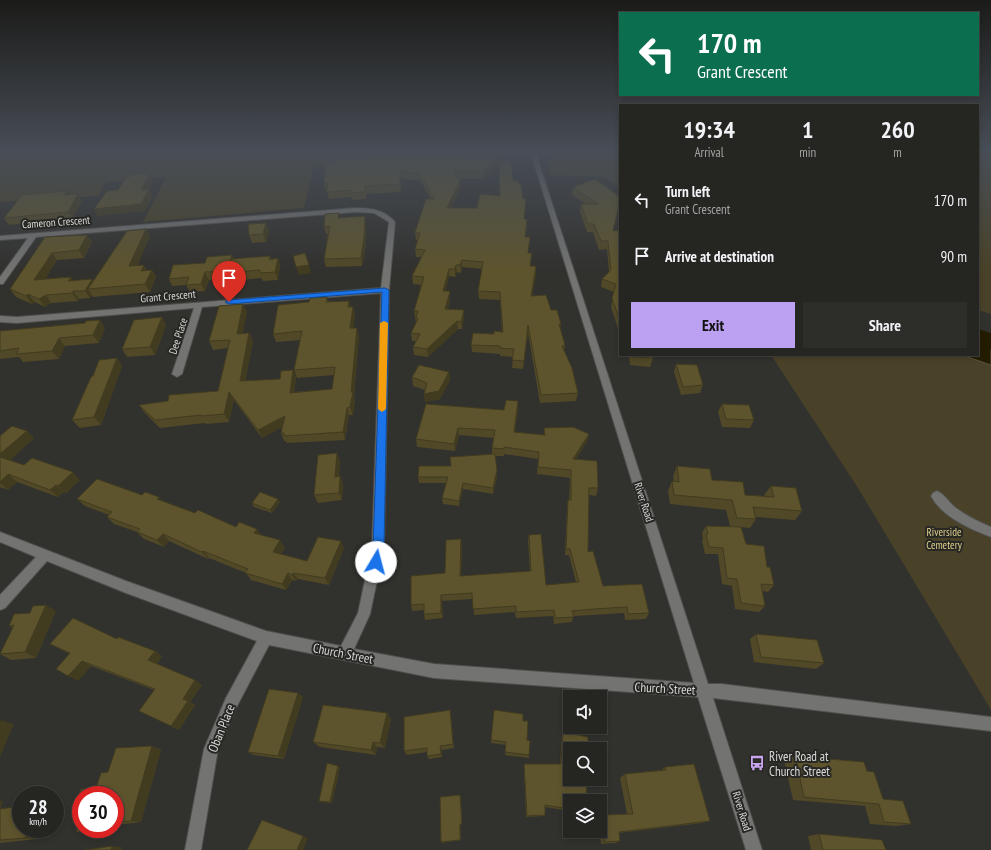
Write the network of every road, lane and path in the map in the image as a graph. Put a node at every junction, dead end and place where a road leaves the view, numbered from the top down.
1 (545, 192) edge
2 (34, 235) junction
3 (0, 238) edge
4 (0, 282) edge
5 (385, 290) junction
6 (200, 304) junction
7 (0, 320) edge
8 (177, 374) dead end
9 (937, 496) dead end
10 (991, 532) edge
11 (0, 537) edge
12 (45, 555) junction
13 (0, 604) edge
14 (266, 638) junction
15 (344, 653) junction
16 (704, 690) junction
17 (991, 724) edge
18 (193, 850) edge
19 (754, 850) edge

1 - 16 street, River Road
2 - 3 street, Cameron Crescent
2 - 4 street
2 - 5 street, Cameron Crescent
5 - 6 street, Grant Crescent
5 - 15 street, Cameron Crescent
6 - 7 street, Grant Crescent
6 - 8 street, Dee Place
9 - 10 street
11 - 12 street, Church Street
12 - 13 street
12 - 14 street, Church Street
14 - 15 street, Church Street
14 - 18 street, Oban Place
15 - 16 street, Church Street
16 - 17 street, Church Street
16 - 19 street, River Road

